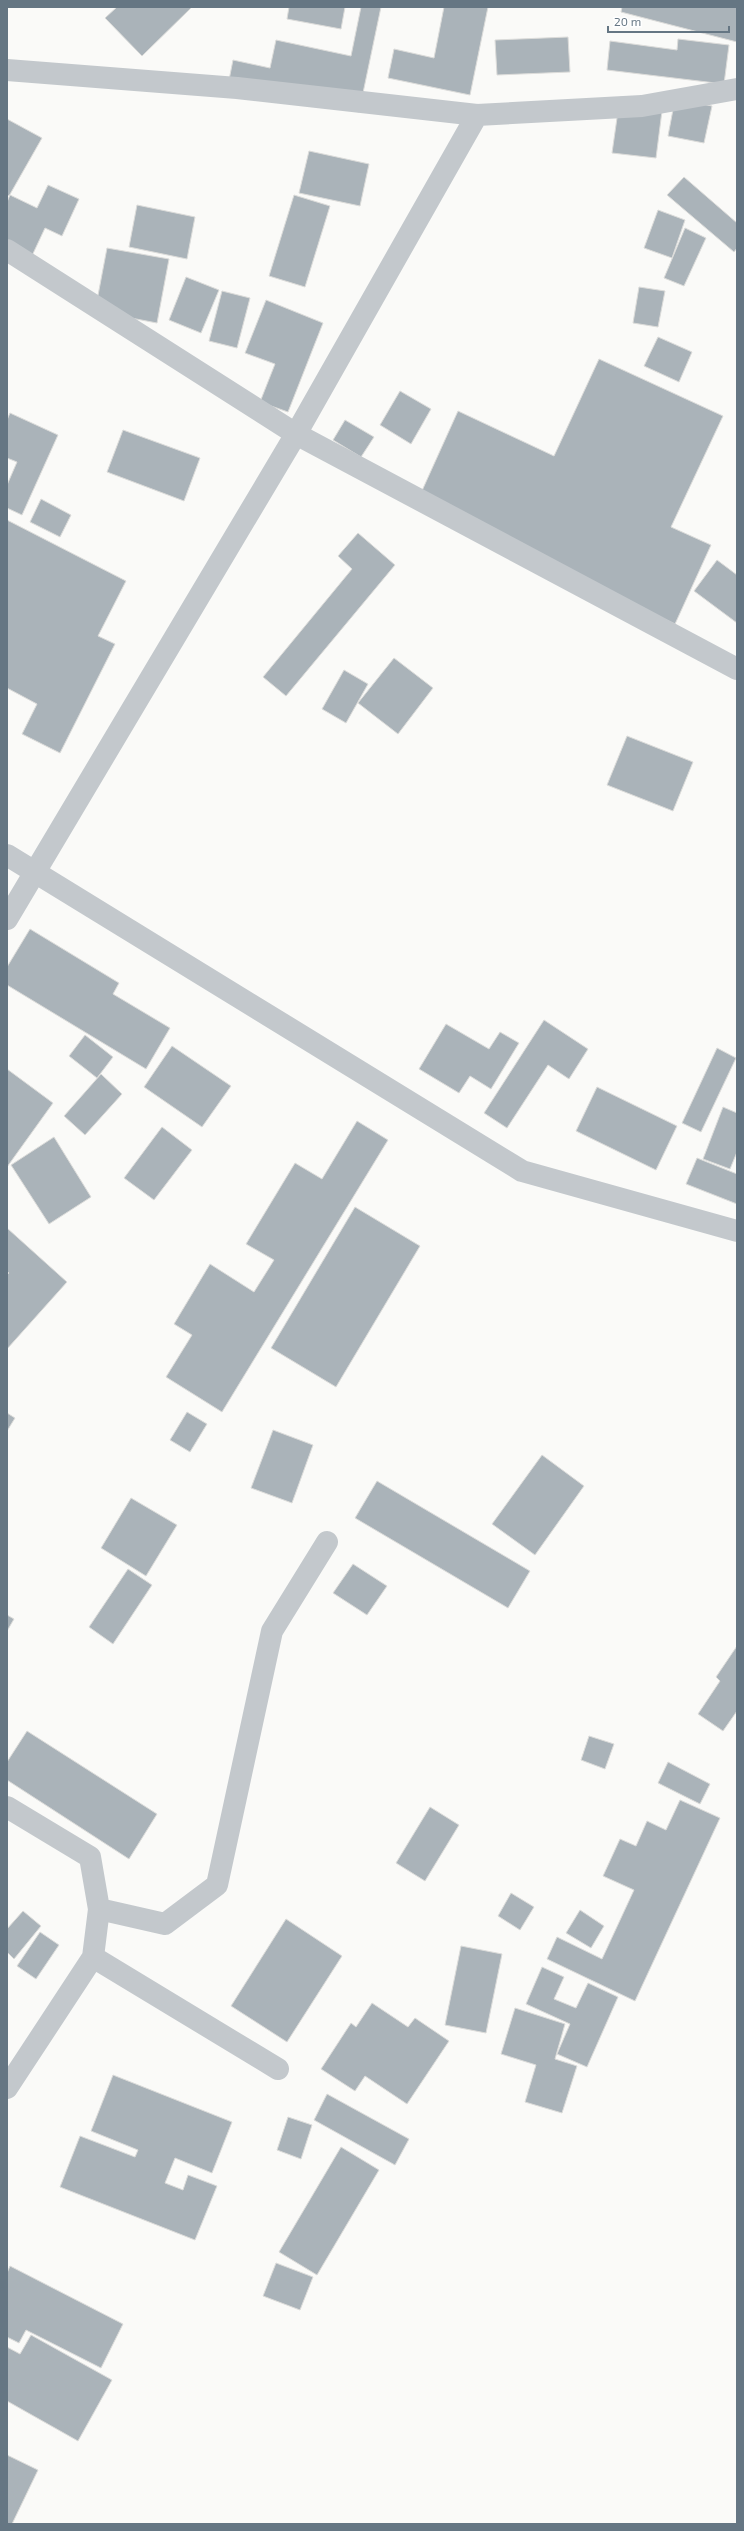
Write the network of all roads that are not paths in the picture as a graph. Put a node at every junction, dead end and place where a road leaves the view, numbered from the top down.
1 (7, 70) edge
2 (737, 88) edge
3 (477, 114) junction
4 (7, 250) edge
5 (296, 434) junction
6 (737, 669) edge
7 (7, 855) edge
8 (35, 871) junction
9 (7, 918) edge
10 (737, 1231) edge
11 (327, 1542) dead end
12 (7, 1807) edge
13 (99, 1909) junction
14 (93, 1957) junction
15 (278, 2069) dead end
16 (7, 2088) edge

1 - 3 street
2 - 3 street
3 - 5 street
4 - 5 street
5 - 6 street
5 - 8 street
7 - 8 street
8 - 9 street
8 - 10 street
11 - 13 street
12 - 13 street
13 - 14 street
14 - 15 street
14 - 16 street

